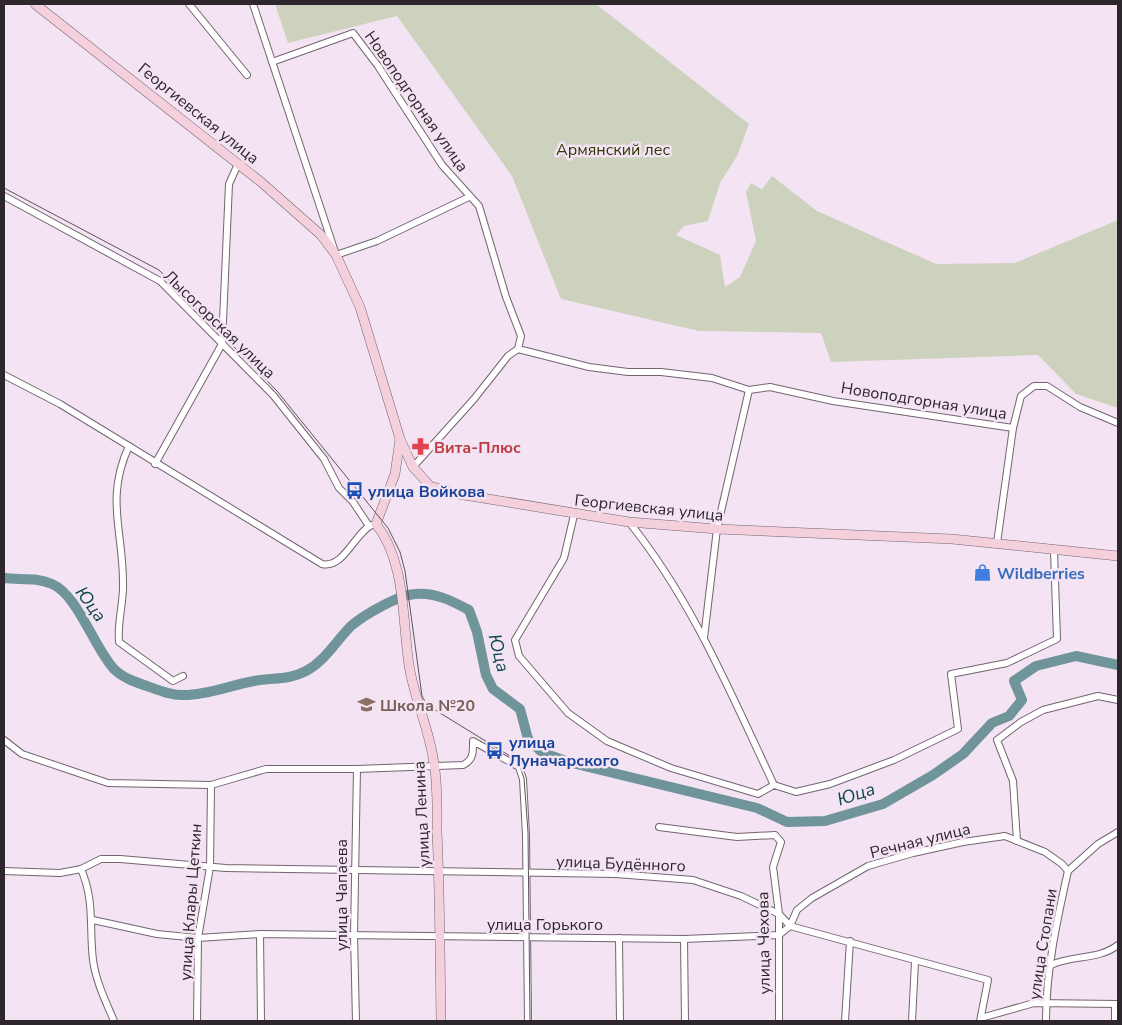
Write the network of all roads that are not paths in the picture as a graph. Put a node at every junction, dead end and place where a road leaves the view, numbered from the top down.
1 (35, 4) edge
2 (188, 4) edge
3 (253, 4) edge
4 (272, 62) junction
5 (247, 75) dead end
6 (238, 164) junction
7 (4, 196) edge
8 (469, 197) junction
9 (336, 255) junction
10 (222, 344) junction
11 (518, 349) junction
12 (4, 375) edge
13 (749, 390) junction
14 (1118, 423) edge
15 (1013, 428) junction
16 (400, 439) junction
17 (129, 446) junction
18 (155, 464) junction
19 (413, 467) junction
20 (395, 474) junction
21 (574, 515) junction
22 (629, 522) junction
23 (372, 525) junction
24 (717, 529) junction
25 (997, 543) junction
26 (1054, 551) junction
27 (1118, 556) edge
28 (704, 638) junction
29 (183, 676) dead end
30 (1118, 700) edge
31 (4, 740) edge
32 (435, 765) junction
33 (357, 769) junction
34 (211, 785) junction
35 (774, 785) junction
36 (659, 827) dead end
37 (1118, 832) edge
38 (1017, 841) junction
39 (210, 867) junction
40 (81, 869) junction
41 (1068, 870) junction
42 (4, 871) edge
43 (354, 871) junction
44 (439, 873) junction
45 (526, 874) junction
46 (780, 914) junction
47 (93, 920) junction
48 (790, 926) junction
49 (260, 934) junction
50 (354, 935) junction
51 (778, 935) junction
52 (439, 936) junction
53 (198, 938) junction
54 (527, 938) junction
55 (619, 938) junction
56 (684, 939) junction
57 (850, 941) junction
58 (1118, 944) edge
59 (915, 962) junction
60 (1051, 965) junction
61 (1046, 1003) junction
62 (1117, 1004) edge
63 (981, 1020) edge
64 (114, 1021) edge
65 (197, 1021) edge
66 (261, 1021) edge
67 (356, 1021) edge
68 (441, 1021) edge
69 (528, 1021) edge
70 (620, 1021) edge
71 (685, 1021) edge
72 (779, 1021) edge
73 (845, 1021) edge
74 (912, 1021) edge
75 (1046, 1021) edge
76 (1115, 1021) edge

1 - 6 main road, Георгиевская улица
2 - 5 street
3 - 4 street, Георгиевская улица
4 - 8 street, Новоподгорная улица
4 - 9 street, Георгиевская улица
6 - 9 main road, Георгиевская улица
6 - 10 street
7 - 10 street, Лысогорская улица
8 - 9 street
8 - 11 street, Новоподгорная улица
9 - 16 main road, Георгиевская улица
10 - 18 street
10 - 23 street, Лысогорская улица
11 - 13 street, Новоподгорная улица
11 - 19 street
12 - 17 street
13 - 15 street, Новоподгорная улица
13 - 24 street
14 - 15 street, Новоподгорная улица
15 - 25 street
16 - 19 main road, Георгиевская улица
16 - 20 main road
17 - 18 street
17 - 29 street
18 - 23 street
19 - 20 main road
19 - 21 main road, Георгиевская улица
20 - 23 main road
21 - 22 main road, Георгиевская улица
21 - 35 street
22 - 24 main road, Георгиевская улица
22 - 28 street
23 - 32 main road, улица Ленина
24 - 25 main road, Георгиевская улица
24 - 28 street
25 - 26 main road, Георгиевская улица
26 - 27 main road, Георгиевская улица
26 - 35 street
28 - 35 street
30 - 38 street
31 - 34 street
32 - 33 street
32 - 44 main road, улица Ленина
32 - 45 street
33 - 34 street
33 - 43 street, улица Чапаева
34 - 39 street, улица Клары Цеткин
36 - 46 street, улица Чехова
37 - 41 street
38 - 41 street, Речная улица
38 - 48 street, Речная улица
39 - 40 street, улица Будённого
39 - 43 street, улица Будённого
39 - 53 street, улица Клары Цеткин
40 - 42 street, улица Будённого
40 - 47 street
41 - 60 street, улица Стопани
43 - 44 street, улица Будённого
43 - 50 street, улица Чапаева
44 - 45 street, улица Будённого
44 - 52 main road, улица Ленина
45 - 46 street, улица Будённого
45 - 54 street
46 - 48 street, улица Будённого
46 - 51 street, улица Чехова
47 - 53 street, улица Горького
47 - 64 street
48 - 51 street
48 - 57 street
49 - 50 street, улица Горького
49 - 53 street, улица Горького
49 - 66 street
50 - 52 street, улица Горького
50 - 67 street, улица Чапаева
51 - 56 street, улица Горького
51 - 72 street, улица Чехова
52 - 54 street, улица Горького
52 - 68 main road, улица Ленина
53 - 65 street, улица Клары Цеткин
54 - 55 street, улица Горького
54 - 69 street
55 - 56 street, улица Горького
55 - 70 street
56 - 71 street
57 - 59 street
57 - 73 street
58 - 60 street
59 - 63 street
59 - 74 street
60 - 61 street, улица Стопани
61 - 62 street
61 - 63 street
61 - 75 street, улица Стопани
62 - 76 street

